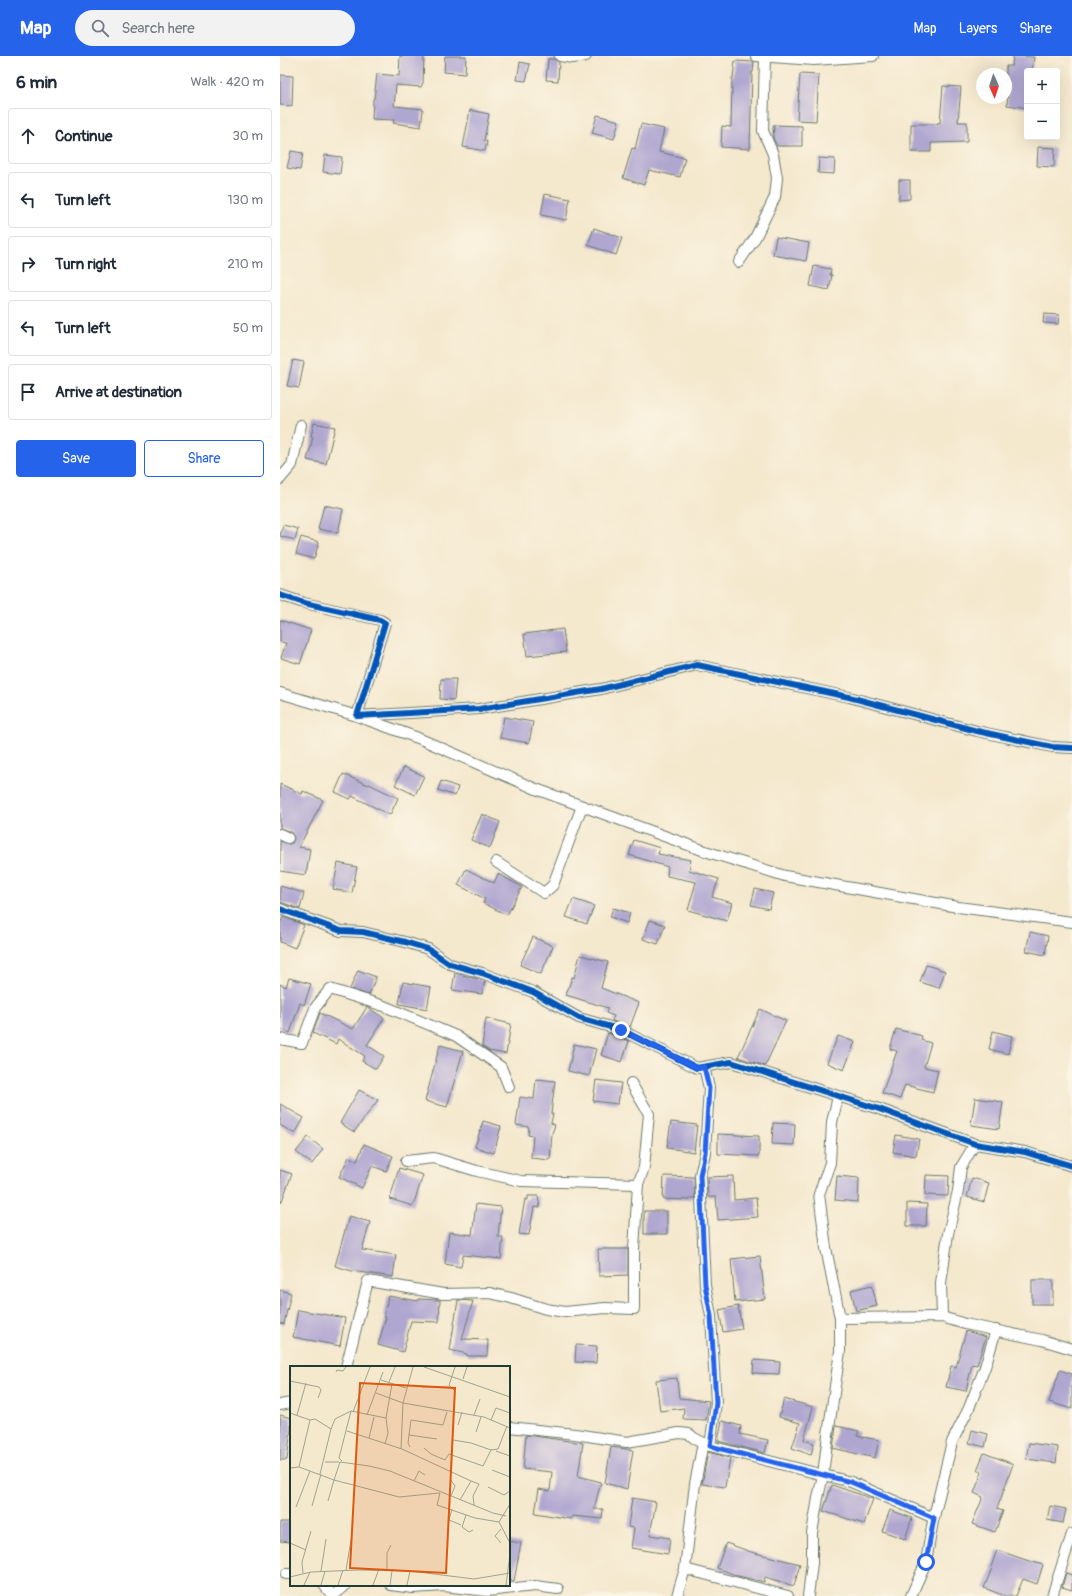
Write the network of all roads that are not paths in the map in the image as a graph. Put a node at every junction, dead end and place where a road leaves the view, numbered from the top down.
1 (560, 56) edge
2 (586, 56) edge
3 (761, 56) edge
4 (873, 56) edge
5 (573, 57) edge
6 (831, 57) edge
7 (739, 262) dead end
8 (301, 425) dead end
9 (280, 480) edge
10 (280, 595) edge
11 (280, 693) edge
12 (357, 716) junction
13 (1072, 748) edge
14 (582, 806) junction
15 (496, 862) dead end
16 (280, 909) edge
17 (1072, 922) edge
18 (280, 1039) edge
19 (704, 1067) junction
20 (631, 1083) dead end
21 (509, 1086) dead end
22 (838, 1096) junction
23 (975, 1144) junction
24 (406, 1161) dead end
25 (1072, 1166) edge
26 (638, 1184) junction
27 (942, 1317) junction
28 (840, 1318) junction
29 (996, 1330) junction
30 (1072, 1349) edge
31 (346, 1366) edge
32 (290, 1403) edge
33 (280, 1405) edge
34 (510, 1427) edge
35 (706, 1444) junction
36 (824, 1475) junction
37 (934, 1518) junction
38 (1072, 1534) edge
39 (685, 1569) junction
40 (325, 1586) edge
41 (345, 1586) edge
42 (398, 1586) edge
43 (444, 1586) edge
44 (444, 1586) edge
45 (558, 1589) dead end
46 (333, 1596) edge
47 (677, 1596) edge
48 (788, 1596) edge
49 (808, 1596) edge
50 (911, 1596) edge
51 (1052, 1596) edge

1 - 5 street
2 - 5 street
3 - 6 street
3 - 7 street
4 - 6 street
8 - 9 street
10 - 12 street
11 - 12 street
12 - 13 street
12 - 14 street
14 - 15 street
14 - 17 street
16 - 19 street
18 - 21 street
19 - 22 street
19 - 35 street
20 - 26 street
22 - 23 street
22 - 28 street
23 - 25 street
23 - 27 street
24 - 26 street
26 - 31 street
27 - 28 street
27 - 29 street
28 - 36 street
29 - 30 street
29 - 37 street
32 - 33 street
34 - 35 street
35 - 36 street
35 - 39 street
36 - 37 street
36 - 49 street
37 - 50 street
38 - 51 street
39 - 47 street
39 - 48 street
40 - 46 street
41 - 46 street
42 - 43 street
44 - 45 street

